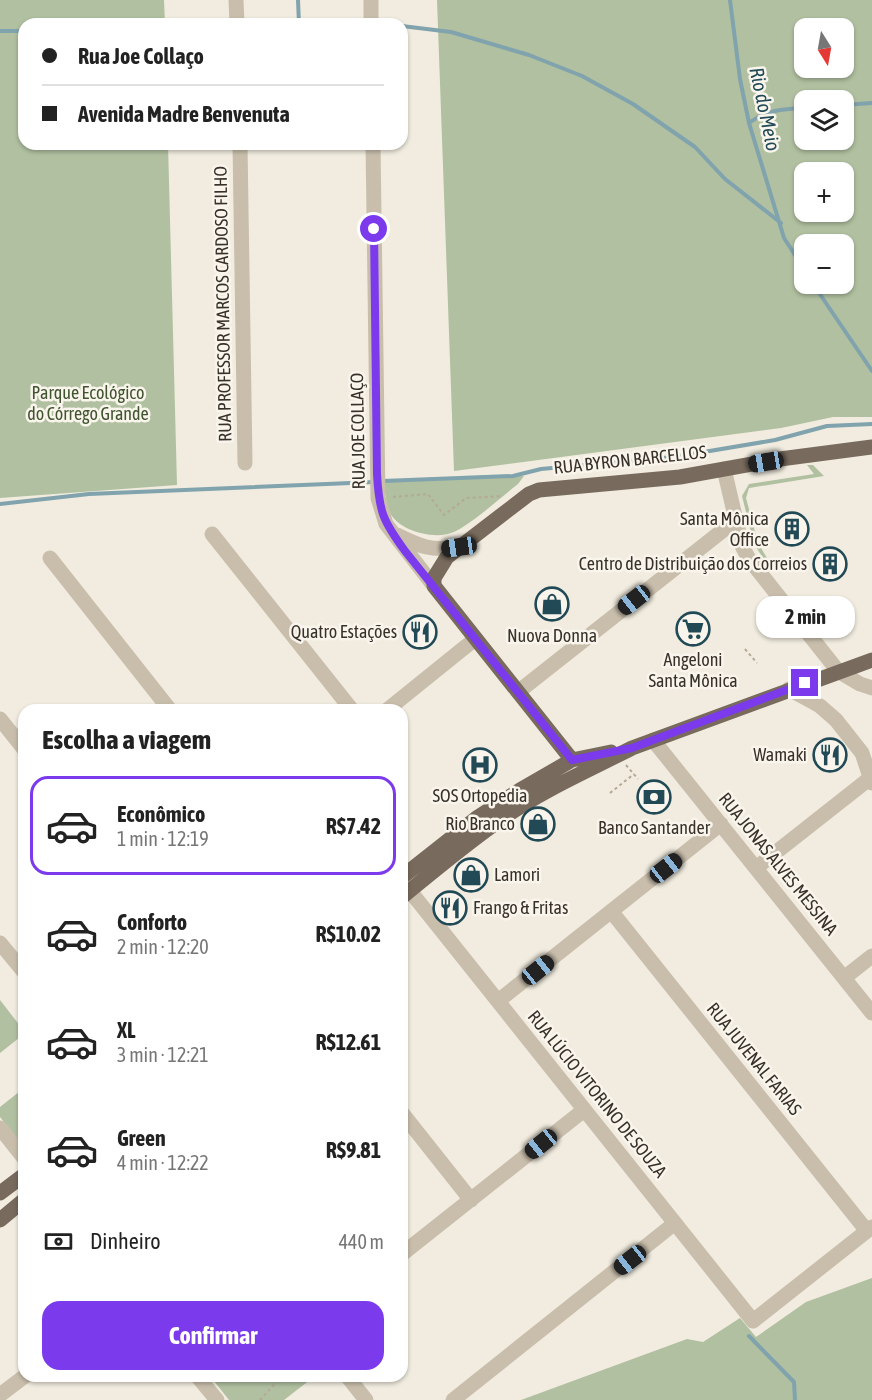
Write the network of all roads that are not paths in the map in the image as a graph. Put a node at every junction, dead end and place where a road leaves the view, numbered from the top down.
1 (237, 0) edge
2 (371, 0) edge
3 (237, 18) edge
4 (371, 18) edge
5 (240, 150) edge
6 (373, 150) edge
7 (872, 447) edge
8 (245, 463) dead end
9 (724, 469) junction
10 (736, 520) junction
11 (391, 532) junction
12 (212, 534) dead end
13 (459, 547) junction
14 (50, 558) dead end
15 (434, 586) junction
16 (475, 639) junction
17 (872, 660) edge
18 (837, 671) junction
19 (872, 688) edge
20 (789, 689) junction
21 (518, 692) junction
22 (162, 704) edge
23 (347, 704) edge
24 (394, 704) edge
25 (0, 719) edge
26 (653, 740) junction
27 (18, 742) edge
28 (632, 748) junction
29 (572, 760) junction
30 (871, 781) edge
31 (721, 824) junction
32 (756, 868) junction
33 (408, 872) edge
34 (408, 892) edge
35 (408, 896) edge
36 (611, 911) junction
37 (0, 943) edge
38 (872, 956) edge
39 (18, 965) edge
40 (844, 978) junction
41 (498, 1001) junction
42 (872, 1013) edge
43 (584, 1110) junction
44 (408, 1121) edge
45 (0, 1128) edge
46 (18, 1150) edge
47 (18, 1180) edge
48 (0, 1193) edge
49 (471, 1200) junction
50 (18, 1205) edge
51 (0, 1220) edge
52 (675, 1223) junction
53 (869, 1229) edge
54 (408, 1249) edge
55 (18, 1381) edge
56 (202, 1382) edge
57 (352, 1382) edge
58 (0, 1395) edge
59 (217, 1400) edge
60 (366, 1400) edge
61 (453, 1400) edge

1 - 3 street
2 - 4 street
5 - 8 street, RUA PROFESSOR MARCOS CARDOSO FILHO
6 - 11 street, RUA JOE COLLAÇO
7 - 9 main road, RUA BYRON BARCELLOS
9 - 10 street
9 - 13 main road, RUA BYRON BARCELLOS
10 - 18 street
10 - 21 street
11 - 13 street
11 - 15 street, RUA JOE COLLAÇO
12 - 23 street
13 - 15 main road, RUA BYRON BARCELLOS
14 - 22 street
15 - 16 main road, RUA JOE COLLAÇO
16 - 21 main road, RUA JOE COLLAÇO
16 - 24 street
17 - 18 main road
18 - 19 street
18 - 20 main road
20 - 26 main road
20 - 30 street
21 - 29 main road, RUA JOE COLLAÇO
25 - 27 street
26 - 28 main road
26 - 31 street, RUA JONAS ALVES MESSINA
28 - 29 main road
28 - 34 main road
29 - 33 main road
30 - 32 street
31 - 32 street, RUA JONAS ALVES MESSINA
31 - 36 street
32 - 40 street, RUA JONAS ALVES MESSINA
35 - 41 street, RUA LÚCIO VITORINO DE SOUZA
36 - 41 street
36 - 53 street, RUA JUVENAL FARIAS
37 - 39 street
38 - 40 street
40 - 42 street, RUA JONAS ALVES MESSINA
41 - 43 street, RUA LÚCIO VITORINO DE SOUZA
43 - 49 street
43 - 52 street, RUA LÚCIO VITORINO DE SOUZA
44 - 49 street
45 - 46 street
47 - 48 main road
49 - 54 street
50 - 51 main road
52 - 53 street, RUA LÚCIO VITORINO DE SOUZA
52 - 61 street
55 - 58 street
56 - 59 street
57 - 60 street

